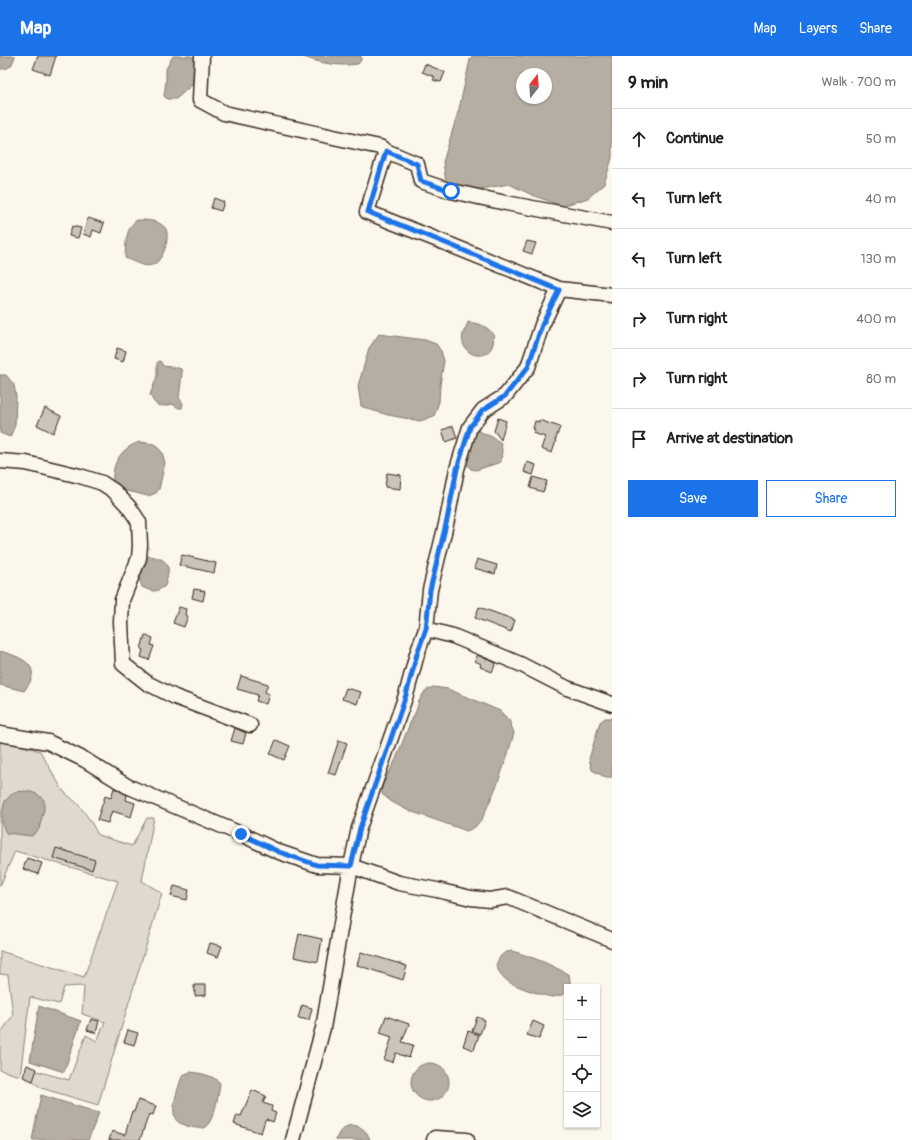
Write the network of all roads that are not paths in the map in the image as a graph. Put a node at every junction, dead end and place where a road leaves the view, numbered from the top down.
1 (202, 56) edge
2 (386, 151) junction
3 (612, 223) edge
4 (559, 290) junction
5 (612, 296) edge
6 (0, 460) edge
7 (426, 629) junction
8 (612, 704) edge
9 (250, 725) dead end
10 (0, 734) edge
11 (351, 866) junction
12 (612, 940) edge
13 (293, 1140) edge
14 (434, 1140) edge
15 (467, 1140) edge

1 - 2 street
2 - 3 street
2 - 4 street
4 - 5 street
4 - 7 street
6 - 9 street
7 - 8 street
7 - 11 street
10 - 11 street
11 - 12 street
11 - 13 street
14 - 15 street

